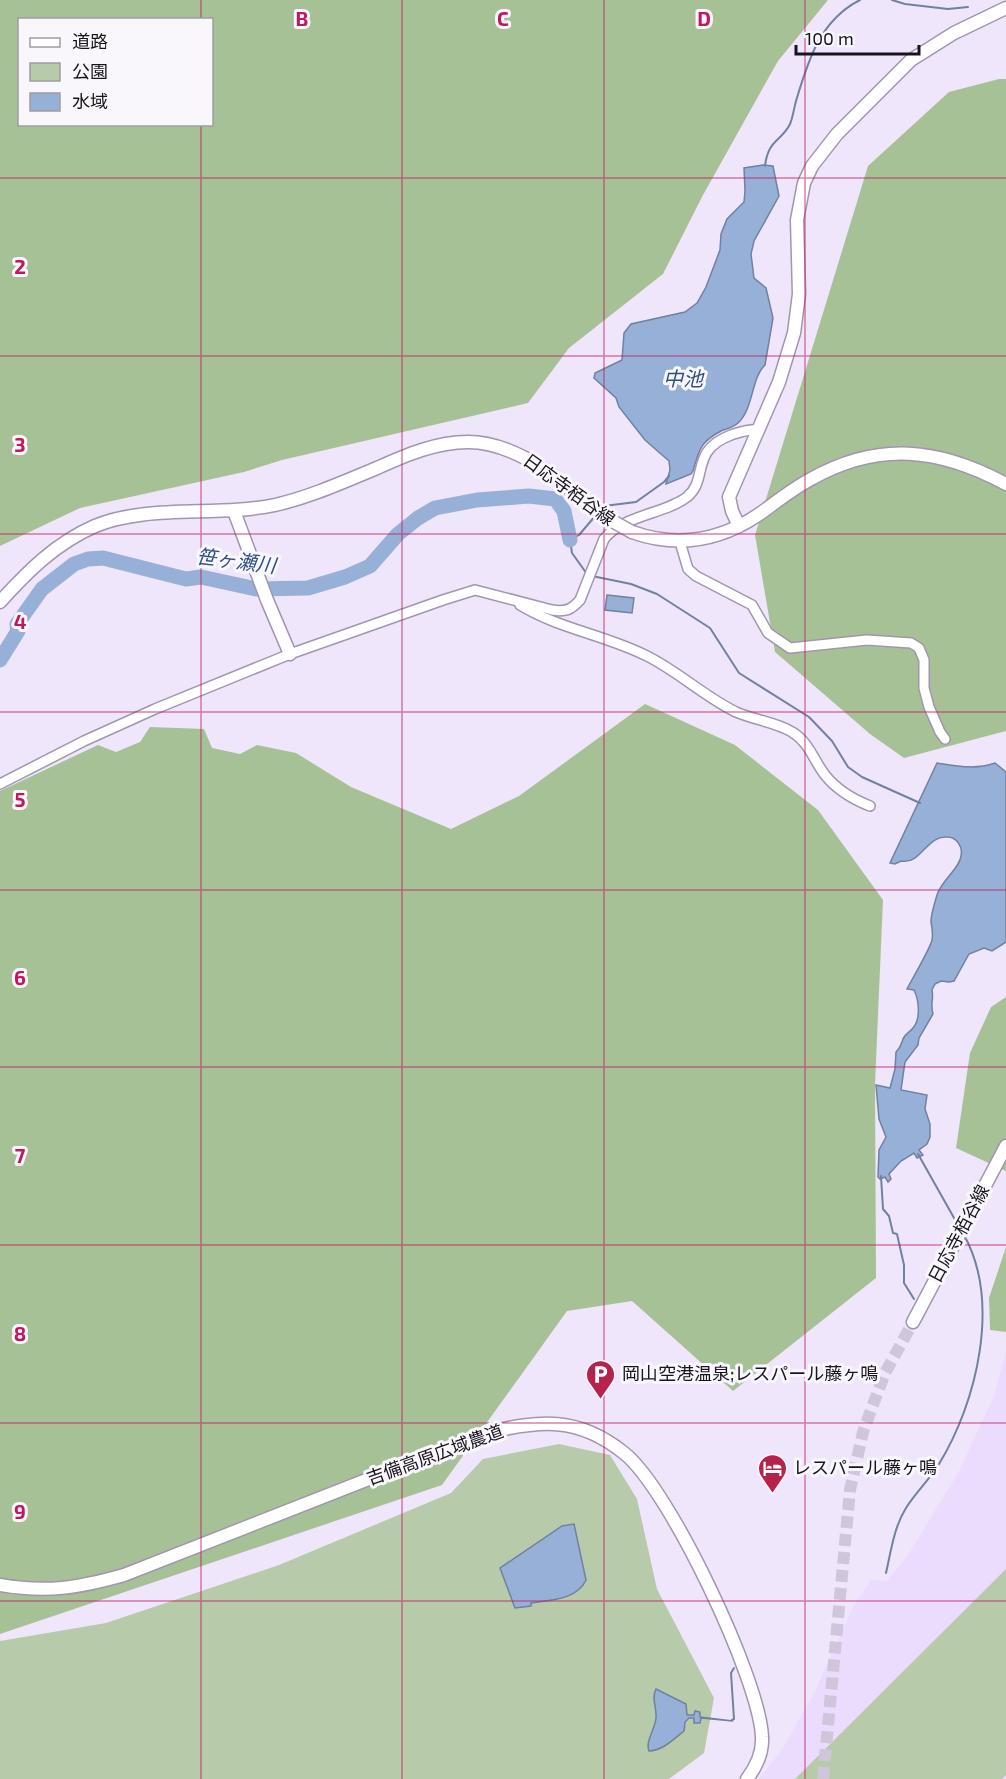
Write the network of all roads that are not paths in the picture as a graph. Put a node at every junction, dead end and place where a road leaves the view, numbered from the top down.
1 (1006, 8) edge
2 (758, 430) junction
3 (1006, 484) edge
4 (234, 511) junction
5 (740, 526) junction
6 (680, 542) junction
7 (510, 599) junction
8 (0, 602) edge
9 (291, 654) junction
10 (945, 739) dead end
11 (0, 784) edge
12 (870, 806) dead end
13 (1006, 1146) edge
14 (913, 1322) tunnel mouth
15 (0, 1585) edge
16 (747, 1779) edge

1 - 2 street
2 - 5 street
2 - 7 street
3 - 5 street, 日応寺栢谷線
4 - 6 street, 日応寺栢谷線, bridge
4 - 8 street, 日応寺栢谷線
4 - 9 street
5 - 6 street, 日応寺栢谷線
6 - 10 street
7 - 9 street
7 - 12 street
9 - 11 street
13 - 14 street, 日応寺栢谷線
15 - 16 street, 吉備高原広域農道

